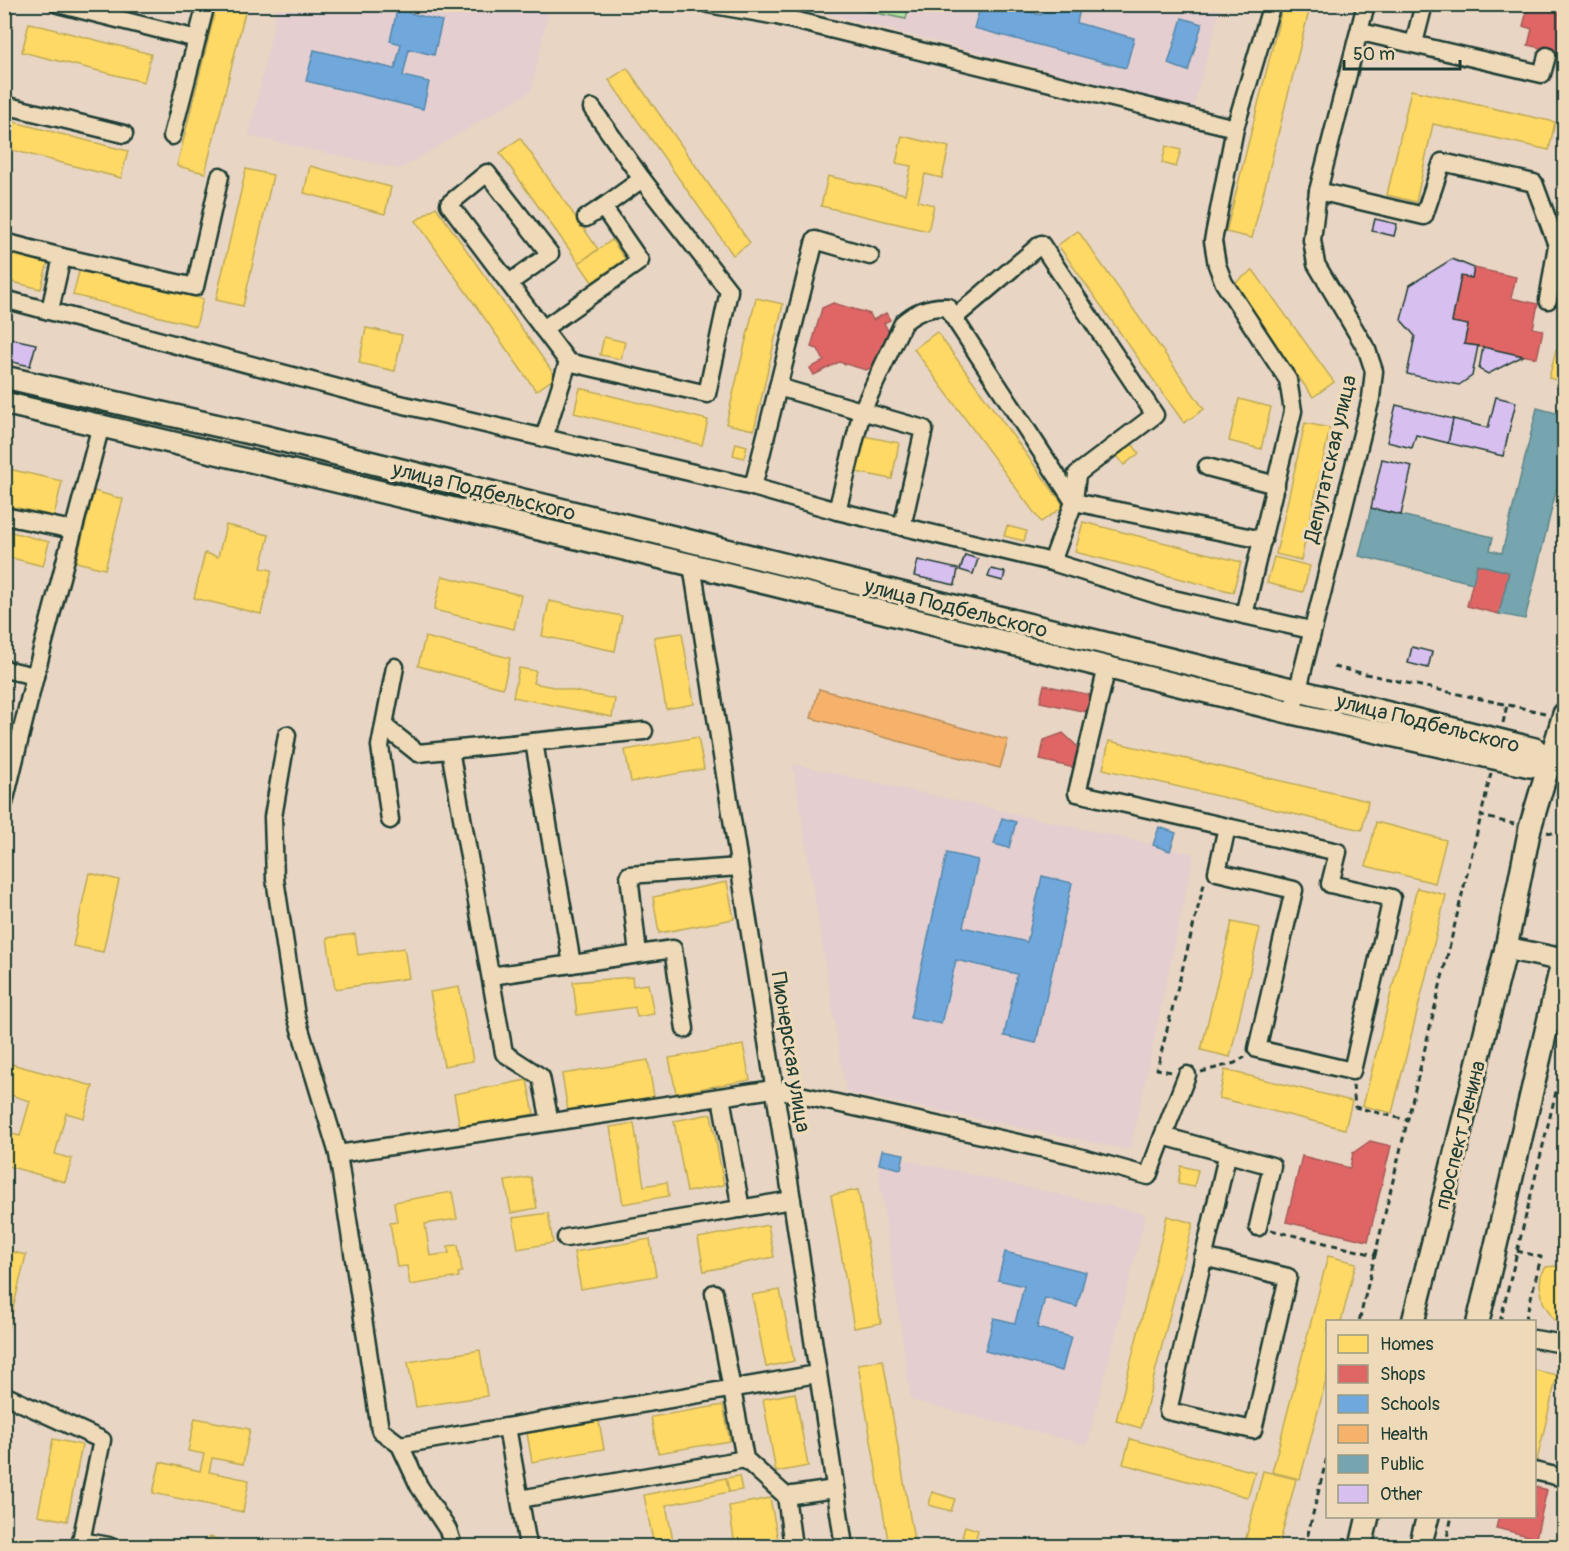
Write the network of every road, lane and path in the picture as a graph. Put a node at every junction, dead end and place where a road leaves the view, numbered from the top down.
1 (58, 4) edge
2 (206, 4) edge
3 (708, 4) edge
4 (1272, 4) edge
5 (1366, 4) edge
6 (1424, 4) edge
7 (1360, 33) junction
8 (197, 39) junction
9 (1414, 43) junction
10 (1547, 56) dead end
11 (4, 105) edge
12 (592, 108) dead end
13 (1235, 128) junction
14 (124, 134) dead end
15 (172, 136) dead end
16 (220, 176) dead end
17 (642, 178) junction
18 (1318, 191) junction
19 (603, 207) junction
20 (586, 218) dead end
21 (4, 242) edge
22 (870, 256) dead end
23 (62, 257) junction
24 (508, 283) dead end
25 (4, 299) edge
26 (1548, 300) dead end
27 (50, 310) junction
28 (954, 318) junction
29 (543, 329) junction
30 (568, 362) junction
31 (4, 377) edge
32 (778, 387) junction
33 (4, 403) edge
34 (862, 411) junction
35 (101, 425) junction
36 (544, 438) junction
37 (1207, 467) dead end
38 (1276, 485) junction
39 (753, 487) junction
40 (1074, 502) junction
41 (554, 508) junction
42 (837, 511) junction
43 (4, 516) edge
44 (902, 527) junction
45 (73, 530) junction
46 (548, 530) junction
47 (1263, 540) junction
48 (1052, 562) junction
49 (692, 565) junction
50 (1244, 615) junction
51 (1311, 630) junction
52 (395, 667) dead end
53 (1107, 667) junction
54 (1334, 668) dead end
55 (4, 669) edge
56 (35, 676) junction
57 (1297, 691) junction
58 (1507, 705) junction
59 (1540, 711) dead end
60 (1292, 713) junction
61 (1564, 714) edge
62 (384, 726) junction
63 (644, 730) dead end
64 (287, 735) dead end
65 (534, 742) junction
66 (1497, 749) junction
67 (450, 750) junction
68 (1557, 763) edge
69 (4, 803) edge
70 (1481, 816) junction
71 (390, 820) dead end
72 (1227, 827) junction
73 (1530, 828) junction
74 (739, 867) junction
75 (1216, 872) junction
76 (1506, 948) junction
77 (638, 954) junction
78 (1564, 957) edge
79 (572, 964) junction
80 (491, 976) junction
81 (685, 1029) dead end
82 (1257, 1049) junction
83 (1564, 1059) edge
84 (1563, 1070) edge
85 (1352, 1071) junction
86 (1187, 1075) junction
87 (773, 1089) junction
88 (721, 1097) junction
89 (1407, 1120) junction
90 (550, 1122) junction
91 (1163, 1136) junction
92 (338, 1154) junction
93 (1227, 1155) junction
94 (792, 1200) junction
95 (741, 1209) junction
96 (1258, 1227) joint
97 (566, 1238) dead end
98 (1517, 1251) junction
99 (1375, 1255) junction
100 (1203, 1257) junction
101 (714, 1293) dead end
102 (1359, 1320) edge
103 (1413, 1320) edge
104 (1478, 1320) edge
105 (1500, 1320) edge
106 (1525, 1320) edge
107 (1536, 1339) edge
108 (1564, 1344) edge
109 (817, 1374) junction
110 (733, 1388) junction
111 (4, 1395) edge
112 (507, 1427) junction
113 (400, 1444) junction
114 (745, 1459) junction
115 (1326, 1461) edge
116 (1536, 1471) edge
117 (1564, 1478) edge
118 (835, 1489) junction
119 (786, 1496) junction
120 (520, 1500) junction
121 (1368, 1518) edge
122 (1427, 1518) edge
123 (1452, 1518) edge
124 (81, 1544) edge
125 (109, 1546) edge
126 (453, 1546) edge
127 (528, 1546) edge
128 (793, 1546) edge
129 (843, 1546) edge
130 (1305, 1546) edge
131 (1361, 1546) edge
132 (1420, 1546) edge
133 (1445, 1546) edge

1 - 8 street
2 - 8 street
3 - 13 street
4 - 13 street
5 - 7 street, Депутатская улица
6 - 9 street
7 - 9 street
7 - 18 street, Депутатская улица
8 - 15 street
9 - 10 street
11 - 14 street
12 - 17 street
13 - 38 street
16 - 23 street
17 - 19 street
17 - 30 street
18 - 26 street
18 - 51 street, Депутатская улица
19 - 20 street
19 - 29 street
21 - 23 street
22 - 32 street
23 - 27 street
24 - 29 street
25 - 27 street
27 - 36 street
28 - 34 street
28 - 40 street
28 - 40 street
29 - 30 street
30 - 36 street
31 - 41 main road, улица Подбельского
32 - 34 street
32 - 39 street
33 - 35 main road, улица Подбельского
34 - 42 street
34 - 44 street
35 - 45 street
35 - 46 main road, улица Подбельского
36 - 39 street
37 - 38 street
38 - 47 street
39 - 42 street
40 - 47 street
40 - 48 street
41 - 46 main road
41 - 57 main road, улица Подбельского
42 - 44 street
43 - 45 street
44 - 48 street
45 - 56 street
46 - 49 main road, улица Подбельского
47 - 50 street
48 - 50 street
49 - 53 main road, улица Подбельского
49 - 74 street, Пионерская улица
50 - 51 street
51 - 57 street, Депутатская улица
52 - 62 street
53 - 60 main road, улица Подбельского
53 - 72 street
54 - 58 path
55 - 56 street
56 - 69 street
57 - 60 street, Депутатская улица
57 - 66 main road, улица Подбельского
58 - 59 path
58 - 66 path
60 - 66 main road, улица Подбельского
61 - 68 main road, проспект Ленина
62 - 67 street
62 - 71 street
63 - 65 street
64 - 92 street
65 - 67 street
65 - 79 street
66 - 68 main road, улица Подбельского
66 - 70 path
67 - 80 street
68 - 73 main road, проспект Ленина
70 - 73 path
70 - 89 path
72 - 75 street
72 - 85 street
73 - 76 main road, проспект Ленина
74 - 77 street
74 - 87 street, Пионерская улица
75 - 82 street
75 - 86 path
76 - 78 main road
76 - 103 main road, проспект Ленина
77 - 79 street
77 - 81 street
78 - 104 main road
79 - 80 street
80 - 90 street
82 - 85 street
82 - 86 path
83 - 84 path
84 - 98 path
85 - 89 path
86 - 91 street
87 - 88 street
87 - 91 street
87 - 94 street, Пионерская улица
88 - 90 street
88 - 95 street
89 - 99 path
90 - 92 street
91 - 93 street
92 - 113 street
93 - 96 street
93 - 100 street
94 - 95 street
94 - 109 street, Пионерская улица
95 - 97 street
96 - 99 path
98 - 105 path
98 - 106 path
99 - 102 path
100 - 100 street
101 - 110 street
107 - 108 street
109 - 110 street
109 - 118 street, Пионерская улица
110 - 112 street
110 - 114 street
111 - 124 street
112 - 113 street
112 - 120 street
113 - 126 street
114 - 119 street
114 - 120 street
115 - 130 path
116 - 117 street
118 - 119 street
118 - 129 street, Пионерская улица
119 - 128 street
120 - 127 street
121 - 131 main road
122 - 132 main road
123 - 133 path
124 - 125 street

